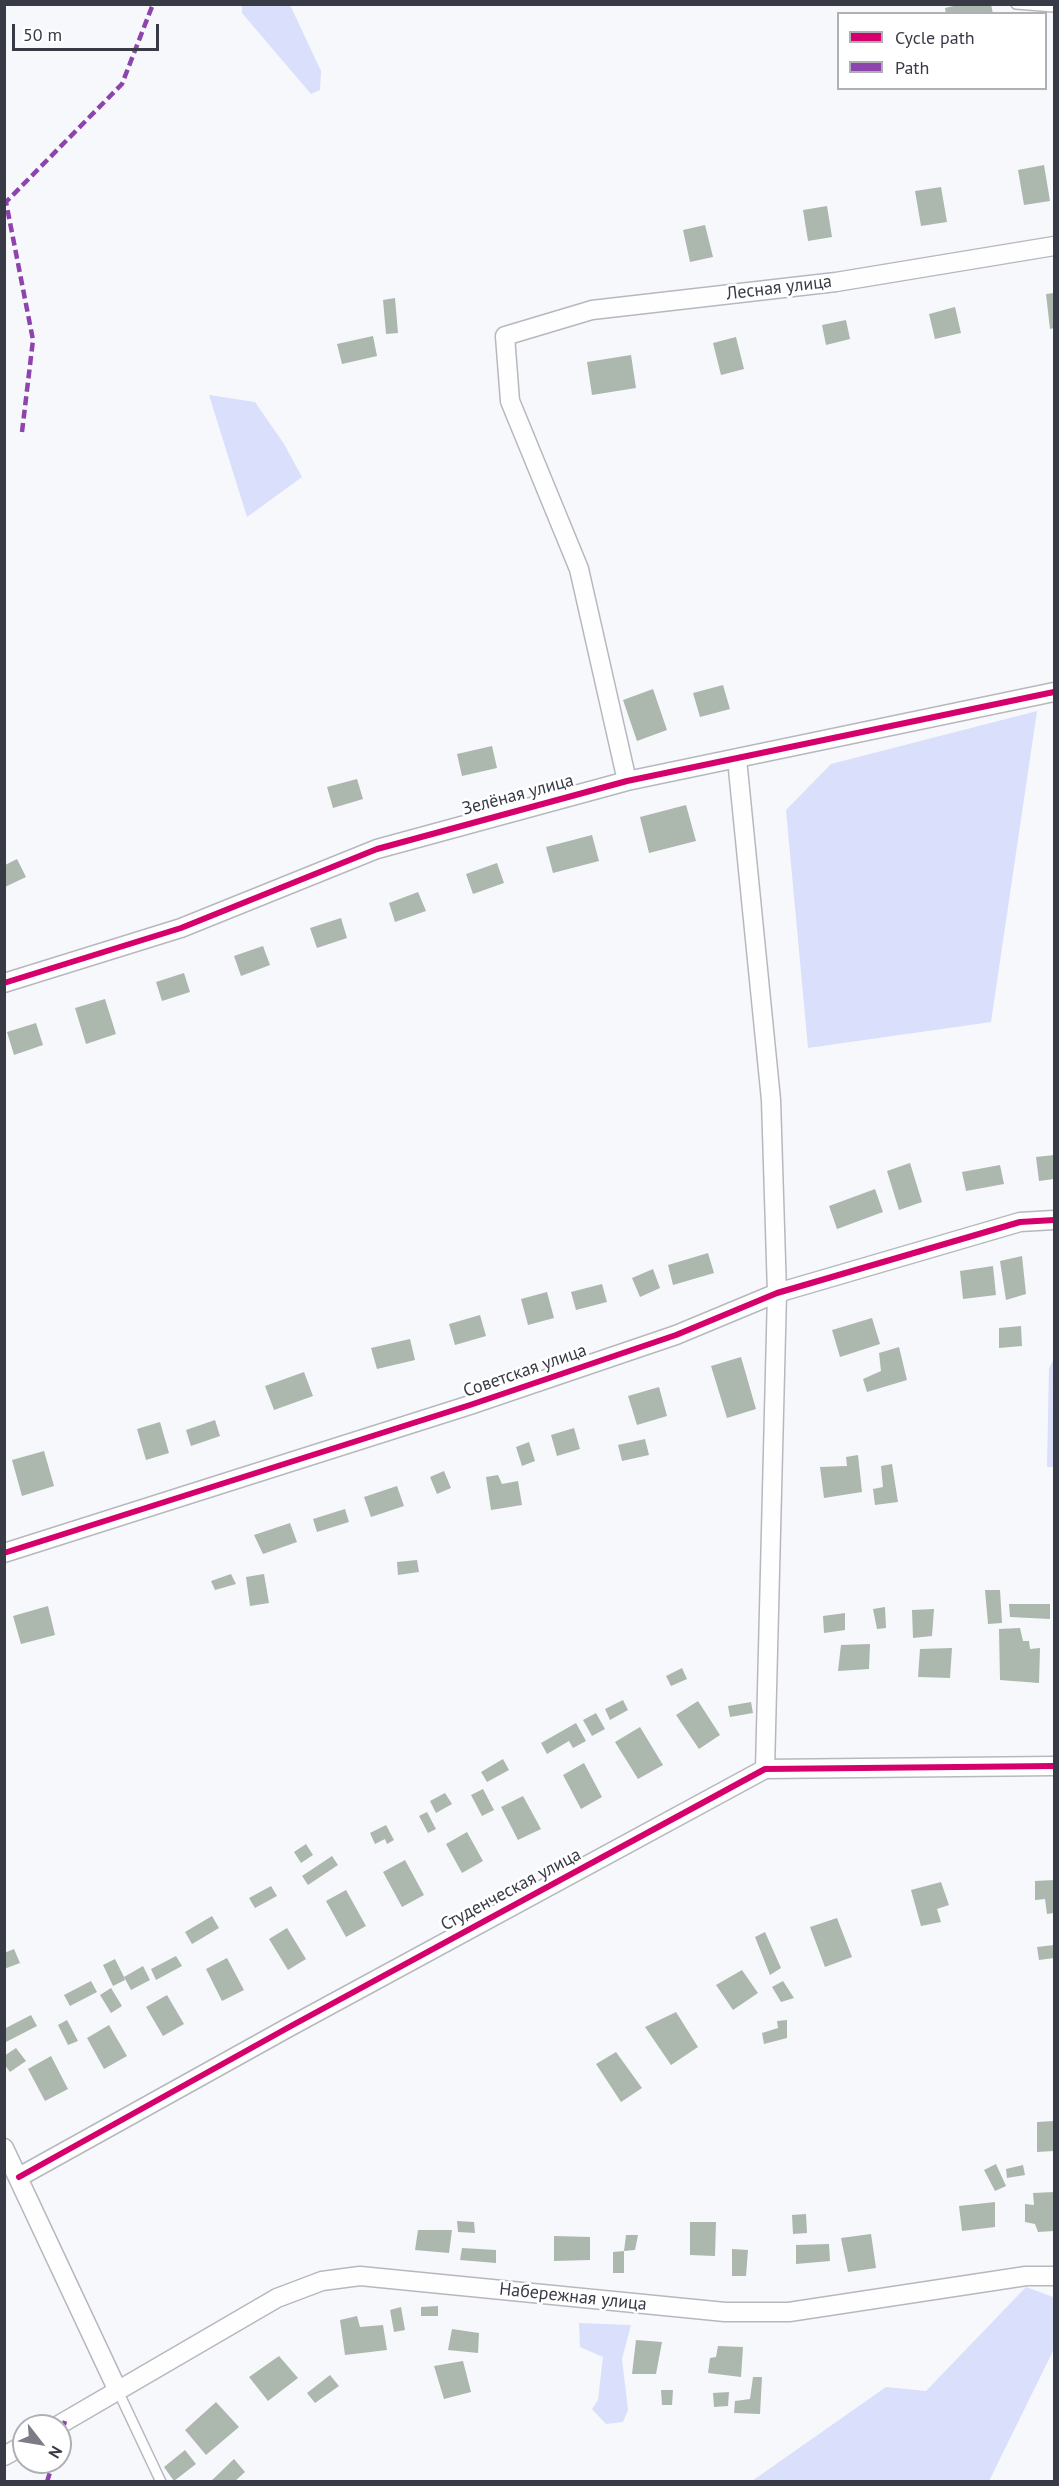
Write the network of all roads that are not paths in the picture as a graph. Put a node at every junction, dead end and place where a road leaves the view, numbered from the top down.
1 (1016, 4) edge
2 (1054, 7) edge
3 (1054, 246) edge
4 (1054, 692) edge
5 (737, 759) junction
6 (627, 780) junction
7 (4, 983) edge
8 (1054, 1220) edge
9 (777, 1293) junction
10 (4, 1553) edge
11 (1054, 1766) edge
12 (765, 1769) junction
13 (4, 2148) edge
14 (19, 2177) junction
15 (1054, 2276) edge
16 (118, 2391) junction
17 (72, 2417) edge
18 (161, 2481) edge

1 - 2 lane
3 - 6 street, Лесная улица
4 - 5 street, Зелёная улица
5 - 6 street, Зелёная улица
5 - 9 street
6 - 7 street, Зелёная улица
8 - 9 street, Советская улица
9 - 10 street, Советская улица
9 - 12 street
11 - 12 street, Студенческая улица
12 - 14 street, Студенческая улица
13 - 14 street
14 - 16 street
15 - 16 street, Набережная улица
16 - 17 street, Набережная улица
16 - 18 lane

